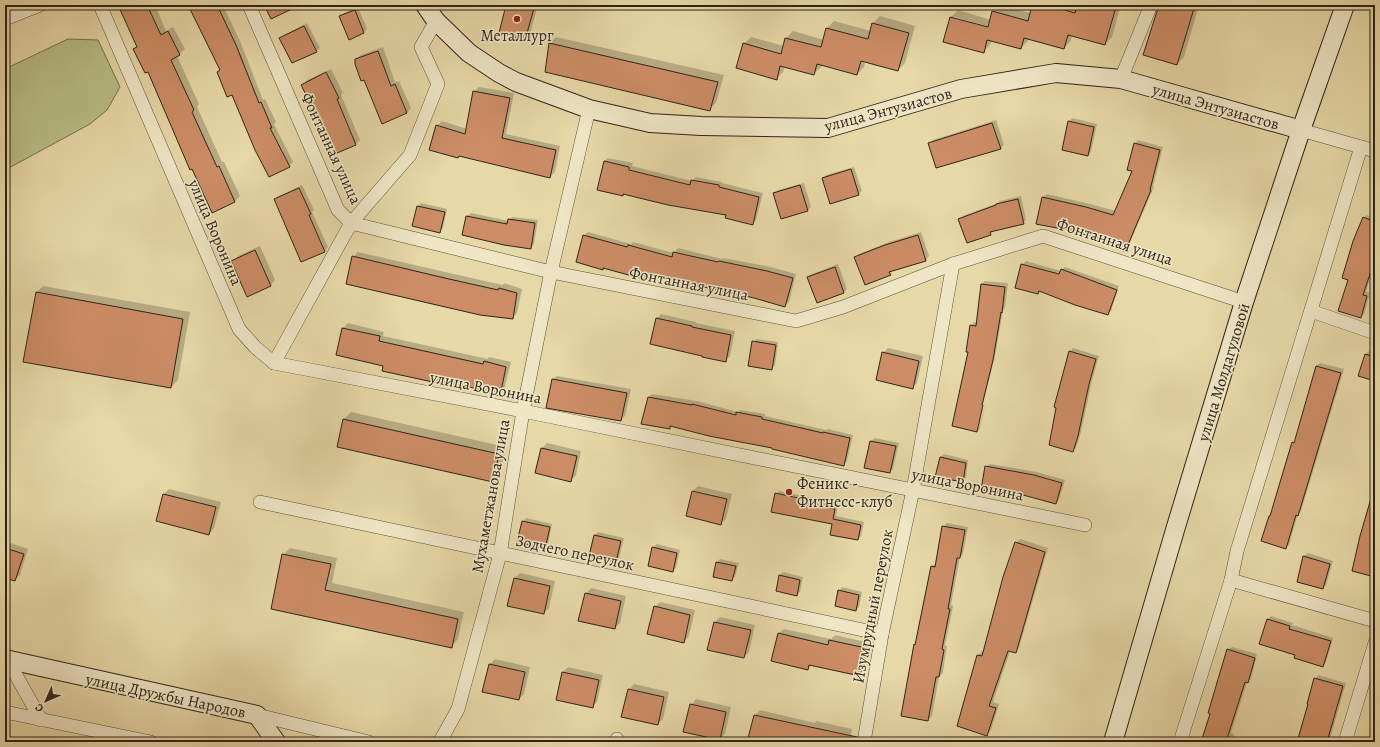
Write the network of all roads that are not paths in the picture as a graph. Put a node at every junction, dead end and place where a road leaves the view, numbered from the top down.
1 (40, 5) edge
2 (100, 5) edge
3 (249, 5) edge
4 (425, 5) edge
5 (1151, 5) edge
6 (1345, 5) edge
7 (5, 19) edge
8 (436, 21) junction
9 (1121, 79) junction
10 (589, 109) junction
11 (1300, 130) junction
12 (1361, 147) junction
13 (1375, 151) edge
14 (351, 222) junction
15 (953, 264) junction
16 (551, 272) junction
17 (1244, 302) junction
18 (1311, 311) junction
19 (1375, 333) edge
20 (274, 363) junction
21 (523, 411) junction
22 (913, 490) junction
23 (260, 502) dead end
24 (1085, 525) dead end
25 (500, 554) junction
26 (1231, 580) junction
27 (1375, 621) edge
28 (882, 634) junction
29 (1375, 643) edge
30 (6, 659) edge
31 (5, 712) edge
32 (257, 714) junction
33 (41, 720) junction
34 (444, 741) edge
35 (151, 742) edge
36 (276, 742) edge
37 (369, 742) edge
38 (864, 742) edge
39 (1113, 742) edge
40 (1180, 742) edge
41 (1345, 742) edge

1 - 7 street
2 - 20 street, улица Воронина
3 - 14 street, Фонтанная улица
4 - 8 street, улица Энтузиастов
5 - 9 street
6 - 11 street, улица Молдагуловой
8 - 10 street, улица Энтузиастов
8 - 14 street
9 - 10 street, улица Энтузиастов
9 - 11 street, улица Энтузиастов
10 - 16 street, Мухаметжанова улица
11 - 12 street, улица Энтузиастов
11 - 17 street, улица Молдагуловой
12 - 13 street, улица Энтузиастов
12 - 18 street
14 - 16 street, Фонтанная улица
14 - 20 street
15 - 16 street, Фонтанная улица
15 - 17 street, Фонтанная улица
15 - 22 street, Изумрудный переулок
16 - 21 street, Мухаметжанова улица
17 - 39 street, улица Молдагуловой
18 - 19 street
18 - 26 street
20 - 21 street, улица Воронина
21 - 22 street, улица Воронина
21 - 25 street, Мухаметжанова улица
22 - 24 street, улица Воронина
22 - 28 street, Изумрудный переулок
23 - 25 street, Зодчего переулок
25 - 28 street, Зодчего переулок
25 - 34 street, Мухаметжанова улица
26 - 27 street
26 - 40 street
28 - 38 street, Изумрудный переулок
29 - 41 street
30 - 32 street, улица Дружбы Народов
30 - 33 street
31 - 33 street
32 - 36 street, улица Дружбы Народов
32 - 37 street, улица Дружбы Народов
33 - 35 street

